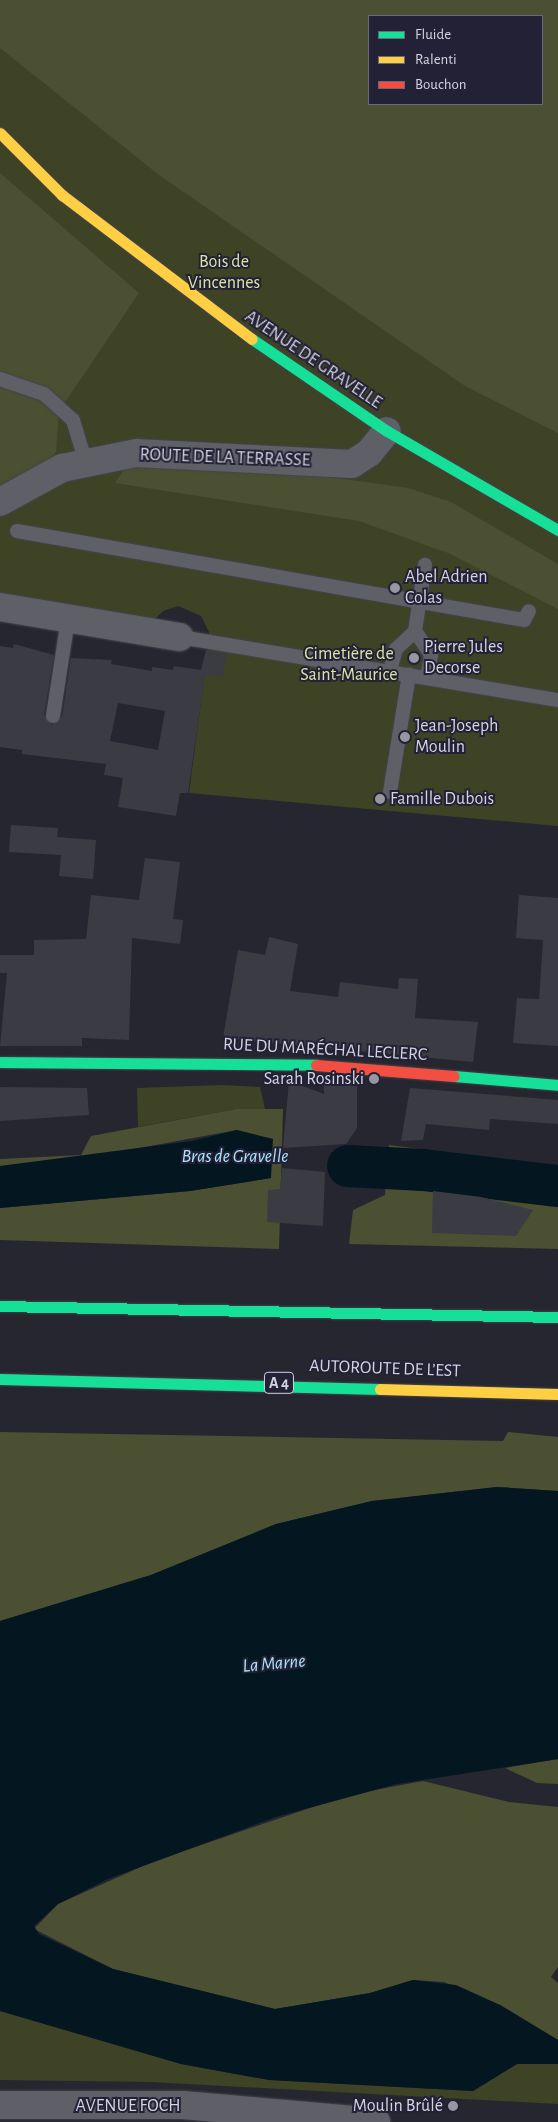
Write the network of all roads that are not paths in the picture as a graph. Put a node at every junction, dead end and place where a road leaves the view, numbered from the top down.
1 (0, 134) edge
2 (0, 379) edge
3 (387, 431) junction
4 (85, 460) junction
5 (0, 502) edge
6 (558, 530) edge
7 (17, 531) dead end
8 (425, 565) dead end
9 (420, 602) junction
10 (0, 607) edge
11 (529, 611) dead end
12 (68, 619) junction
13 (415, 631) junction
14 (180, 637) joint
15 (390, 671) junction
16 (409, 675) junction
17 (427, 678) junction
18 (558, 700) edge
19 (53, 716) dead end
20 (390, 792) dead end
21 (0, 1062) edge
22 (558, 1085) edge
23 (0, 1306) edge
24 (558, 1317) edge
25 (0, 1379) edge
26 (558, 1394) edge
27 (0, 2105) edge
28 (365, 2122) edge

1 - 3 main road, AVENUE DE GRAVELLE
2 - 4 lane
3 - 4 street, ROUTE DE LA TERRASSE
3 - 6 main road, AVENUE DE GRAVELLE
4 - 5 street, ROUTE DE LA TERRASSE
7 - 9 lane
8 - 9 lane
9 - 11 lane
9 - 13 lane
10 - 12 street
12 - 14 street
12 - 19 lane
13 - 15 lane
13 - 17 lane
14 - 15 lane
15 - 16 lane
16 - 17 lane
16 - 20 lane
17 - 18 lane
21 - 22 main road, RUE DU MARÉCHAL LECLERC
23 - 24 main road
25 - 26 main road, AUTOROUTE DE L’EST / A 4
27 - 28 street, AVENUE FOCH

